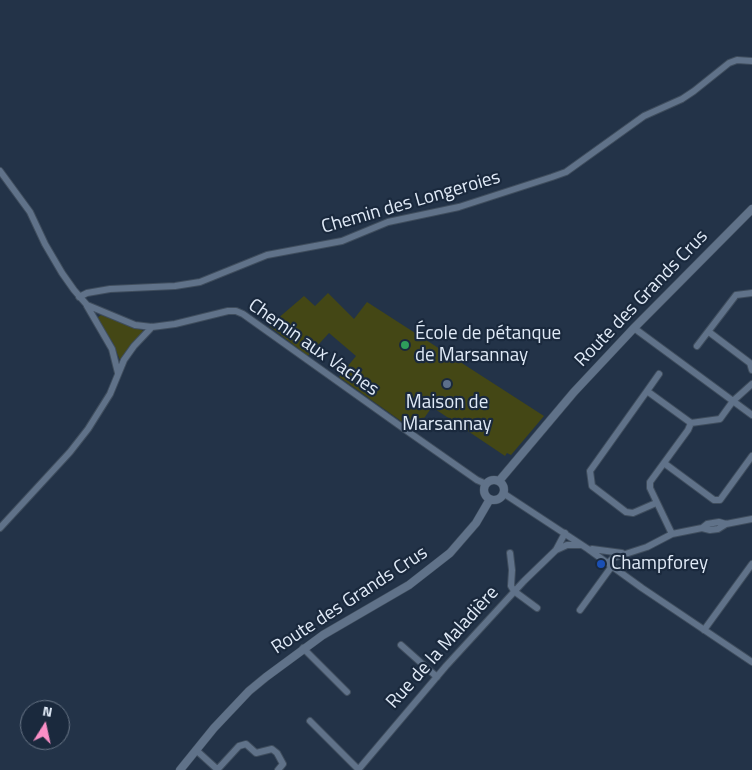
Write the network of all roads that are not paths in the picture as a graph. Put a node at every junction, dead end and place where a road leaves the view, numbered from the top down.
1 (752, 61) edge
2 (0, 171) edge
3 (751, 210) edge
4 (752, 293) edge
5 (79, 297) junction
6 (87, 305) junction
7 (152, 327) junction
8 (634, 328) junction
9 (708, 332) junction
10 (698, 346) dead end
11 (752, 370) edge
12 (118, 374) junction
13 (659, 374) dead end
14 (752, 384) edge
15 (648, 391) junction
16 (733, 401) junction
17 (752, 415) edge
18 (691, 423) junction
19 (752, 456) edge
20 (664, 463) junction
21 (499, 481) junction
22 (486, 484) junction
23 (503, 494) junction
24 (490, 498) junction
25 (656, 503) junction
26 (752, 520) edge
27 (0, 528) edge
28 (672, 534) junction
29 (568, 535) junction
30 (567, 545) junction
31 (582, 545) junction
32 (588, 549) junction
33 (556, 550) junction
34 (605, 551) junction
35 (510, 553) dead end
36 (627, 554) junction
37 (608, 563) junction
38 (752, 564) edge
39 (514, 591) junction
40 (537, 608) dead end
41 (580, 610) dead end
42 (704, 630) junction
43 (401, 645) dead end
44 (303, 648) junction
45 (752, 662) edge
46 (437, 677) junction
47 (347, 692) dead end
48 (310, 721) dead end
49 (196, 750) junction
50 (180, 770) edge
51 (218, 770) edge
52 (278, 770) edge
53 (358, 770) edge

1 - 5 street, Chemin des Longeroies
2 - 5 street, Chemin aux Vaches
3 - 8 street, Route des Grands Crus
4 - 9 street
5 - 6 street, Chemin aux Vaches
6 - 7 street, Chemin aux Vaches
6 - 12 street
7 - 12 street
7 - 22 street, Chemin aux Vaches
8 - 16 street
8 - 21 street, Route des Grands Crus
9 - 10 street
9 - 11 street
12 - 27 street
13 - 15 street
14 - 16 street
15 - 18 street
15 - 25 street
16 - 17 street
16 - 18 street
18 - 20 street
19 - 20 street
20 - 25 street
21 - 22 street
21 - 23 street
22 - 24 street
23 - 24 street
23 - 29 street
24 - 44 street, Route des Grands Crus
25 - 28 street
26 - 28 street
28 - 36 street
29 - 30 street
29 - 31 street
29 - 33 street, Rue de la Maladière
30 - 31 street, Rue de la Maladière
30 - 33 street, Rue de la Maladière
31 - 32 street
32 - 34 street
32 - 37 street
33 - 39 street, Rue de la Maladière
34 - 36 street
34 - 37 street
35 - 39 street
36 - 37 street
37 - 41 street
37 - 42 street
38 - 42 street
39 - 40 street
39 - 46 street, Rue de la Maladière
42 - 45 street
43 - 46 street
44 - 47 street
44 - 49 street, Route des Grands Crus
46 - 53 street, Rue de la Maladière
48 - 53 street
49 - 50 street, Route des Grands Crus
49 - 51 street
51 - 52 street

